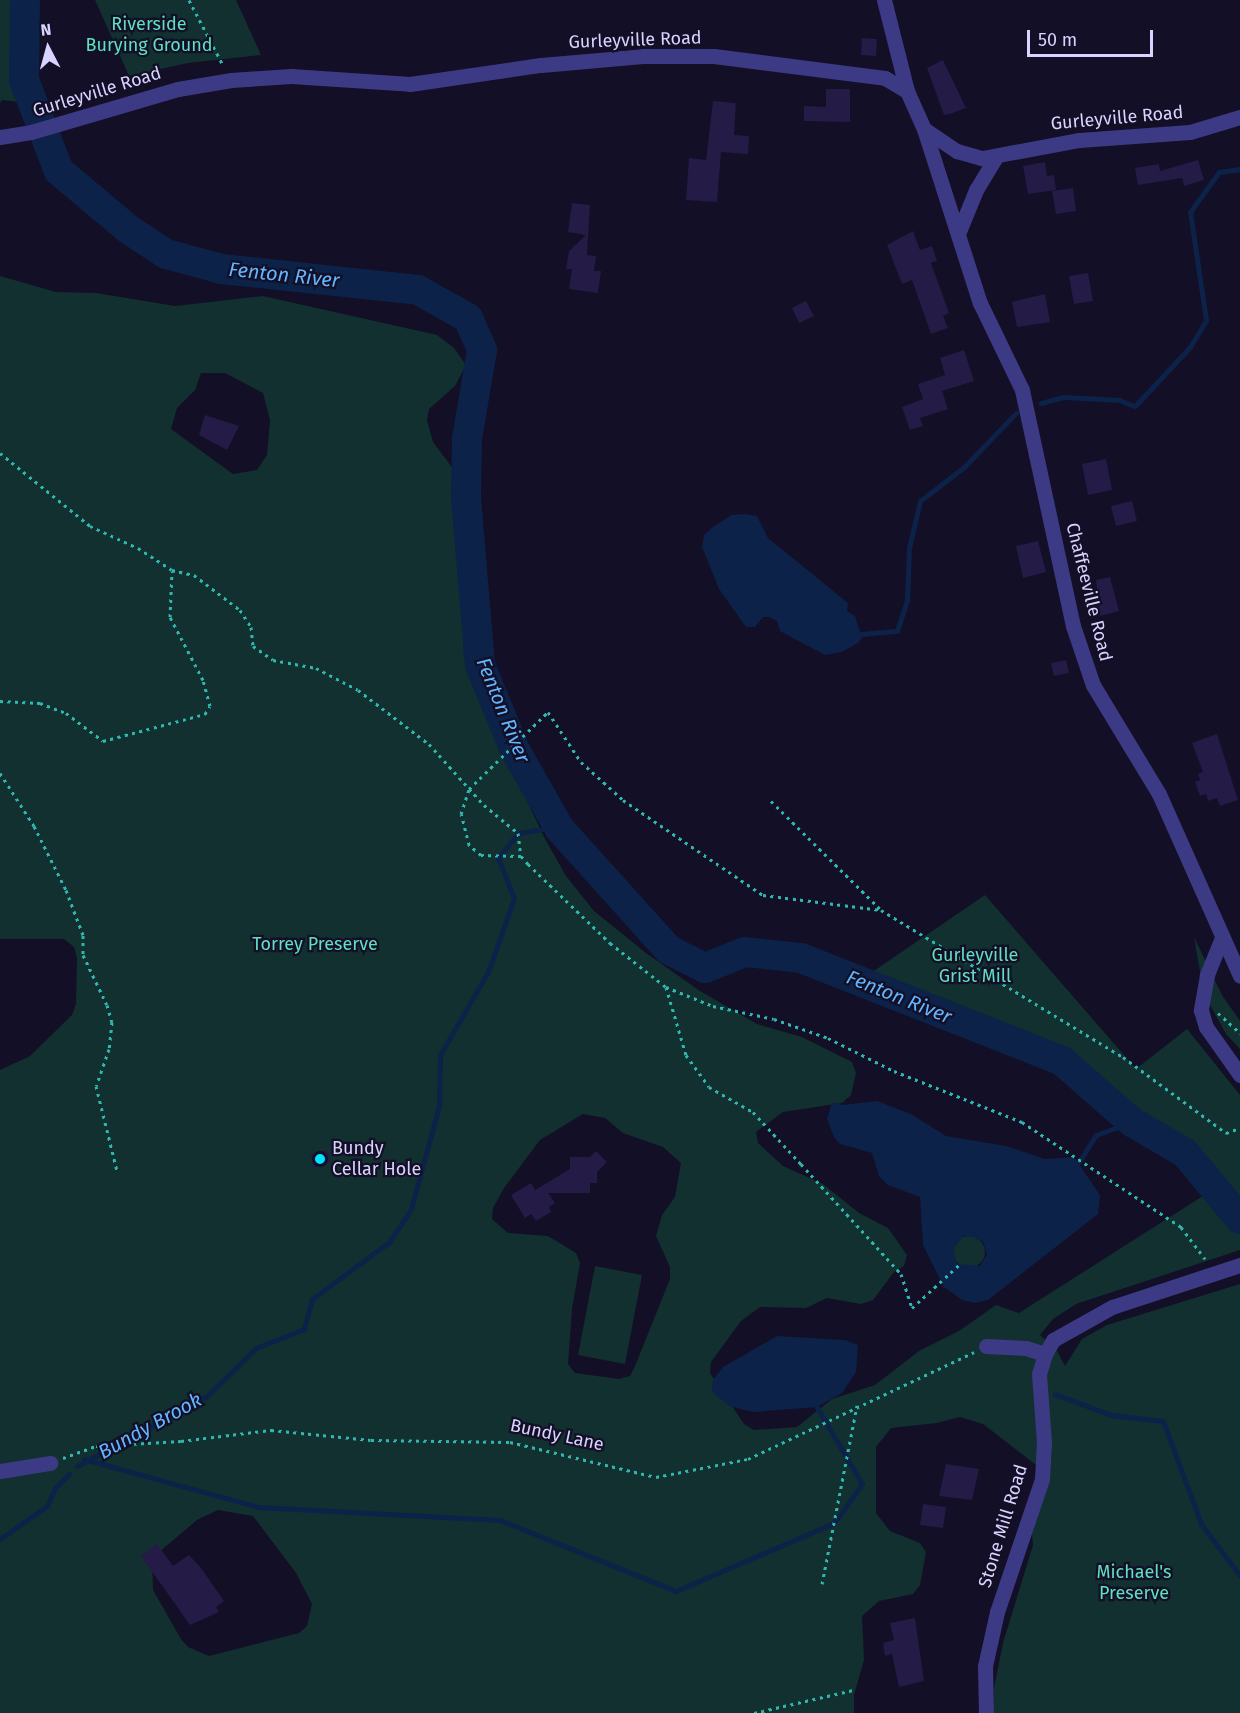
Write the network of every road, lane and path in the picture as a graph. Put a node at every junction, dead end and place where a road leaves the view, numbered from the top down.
1 (189, 0) edge
2 (884, 0) edge
3 (231, 80) junction
4 (907, 91) junction
5 (1240, 117) edge
6 (924, 129) junction
7 (0, 137) edge
8 (996, 158) junction
9 (958, 234) junction
10 (0, 453) edge
11 (172, 570) junction
12 (0, 701) edge
13 (0, 773) edge
14 (469, 789) junction
15 (771, 801) dead end
16 (521, 856) junction
17 (881, 910) junction
18 (1221, 940) junction
19 (1240, 976) edge
20 (666, 987) junction
21 (1240, 1075) edge
22 (1240, 1128) edge
23 (117, 1171) dead end
24 (960, 1264) dead end
25 (1239, 1266) edge
26 (986, 1346) joint
27 (1045, 1354) junction
28 (857, 1405) junction
29 (50, 1463) joint
30 (0, 1471) edge
31 (822, 1584) dead end
32 (854, 1690) dead end
33 (754, 1713) edge
34 (986, 1713) edge

1 - 3 path
2 - 4 street
3 - 4 street, Gurleyville Road
3 - 7 street, Gurleyville Road
4 - 6 street
5 - 8 street, Gurleyville Road
6 - 8 street, Gurleyville Road
6 - 9 street, Chaffeeville Road
8 - 9 street
9 - 18 street, Chaffeeville Road
10 - 11 path
11 - 12 path
11 - 14 path
13 - 23 path
14 - 16 path
14 - 16 path
14 - 17 path
15 - 17 path
16 - 20 path
17 - 22 path
18 - 19 street, Chaffeeville Road
18 - 21 street
20 - 24 path
20 - 25 path
25 - 27 street
26 - 27 street
26 - 28 path, Bundy Lane
27 - 34 street, Stone Mill Road
28 - 29 path, Bundy Lane
28 - 31 path
29 - 30 street
32 - 33 path

